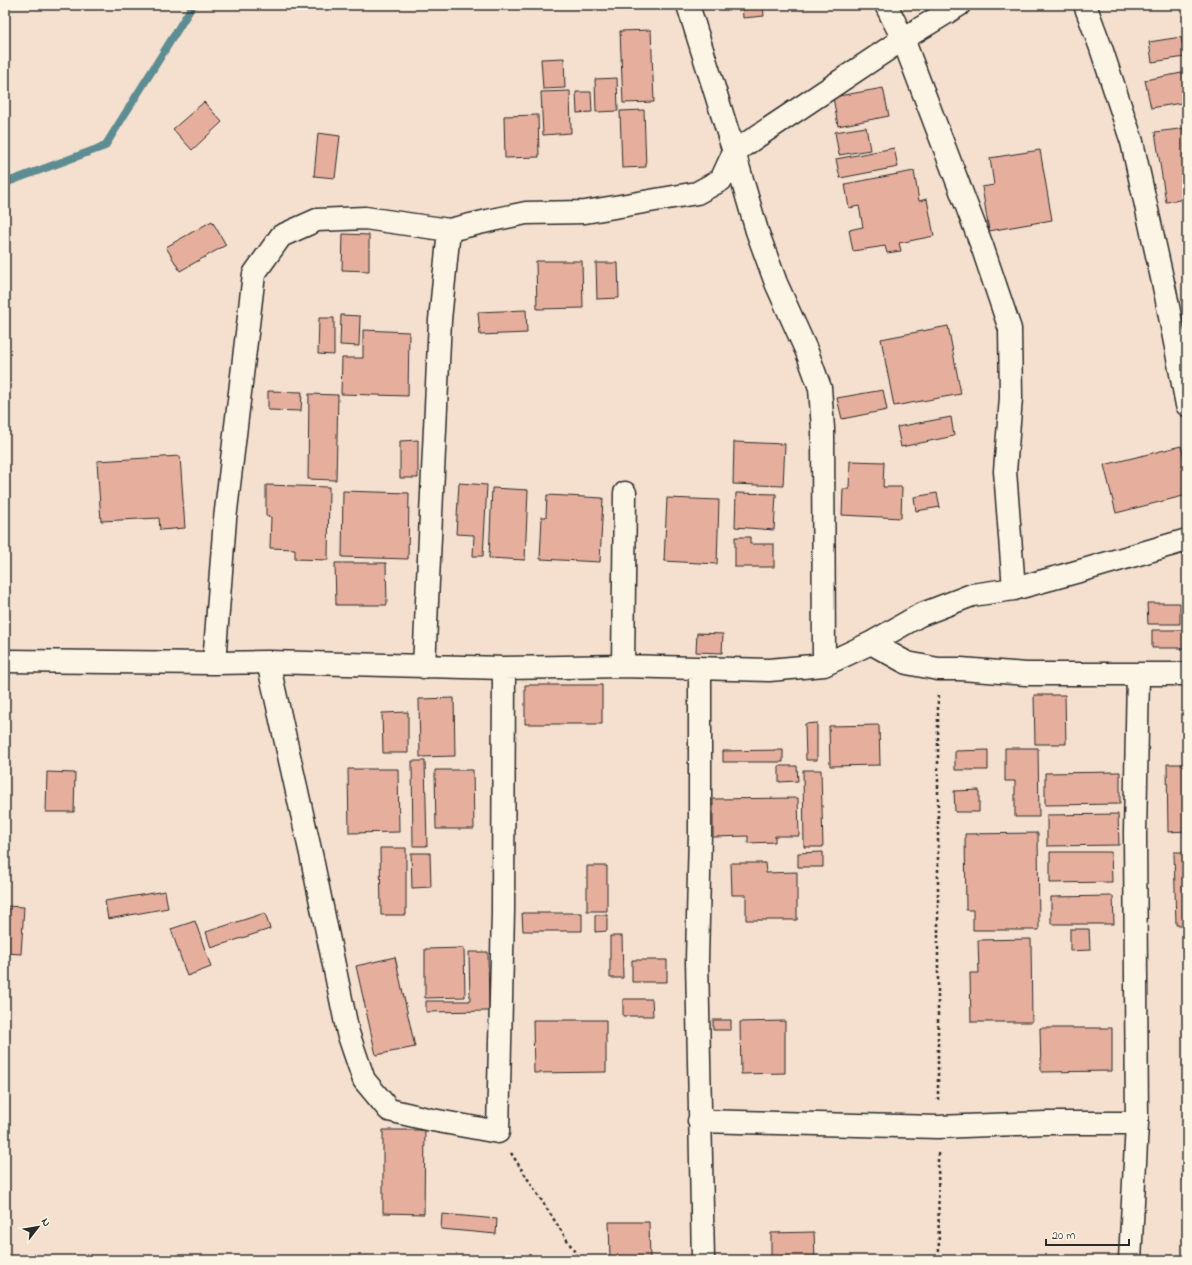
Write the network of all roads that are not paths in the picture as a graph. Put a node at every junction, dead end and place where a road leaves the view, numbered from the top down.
1 (688, 5) edge
2 (886, 5) edge
3 (959, 5) edge
4 (1085, 5) edge
5 (903, 39) junction
6 (734, 152) junction
7 (449, 230) junction
8 (1187, 405) edge
9 (625, 493) dead end
10 (1187, 540) edge
11 (1014, 589) junction
12 (870, 643) junction
13 (5, 661) edge
14 (268, 662) junction
15 (214, 663) junction
16 (824, 664) junction
17 (623, 666) junction
18 (424, 667) junction
19 (504, 668) junction
20 (700, 669) junction
21 (1138, 674) junction
22 (1187, 674) edge
23 (699, 1121) junction
24 (1137, 1123) junction
25 (703, 1260) edge
26 (1130, 1260) edge

1 - 6 street
2 - 5 street
3 - 5 street
4 - 8 street
5 - 6 street
5 - 11 street
6 - 7 street
6 - 16 street
7 - 15 street
7 - 18 street
9 - 17 street
10 - 11 street
11 - 12 street
12 - 16 street
12 - 21 street
13 - 15 street
14 - 15 street
14 - 18 street
14 - 19 street
16 - 20 street
17 - 19 street
17 - 20 street
18 - 19 street
20 - 23 street
21 - 22 street
21 - 24 street
23 - 24 street
23 - 25 street
24 - 26 street

